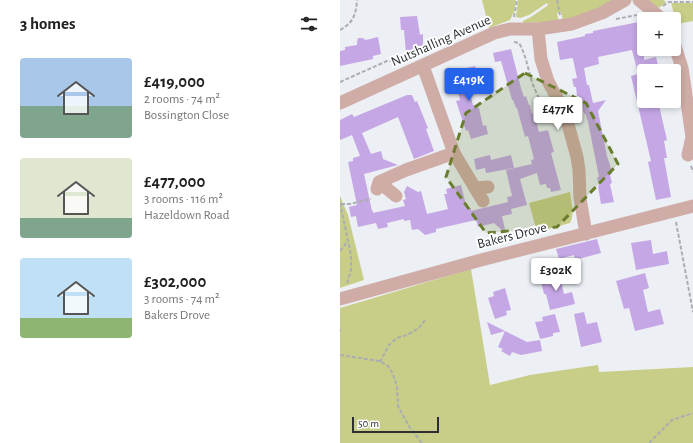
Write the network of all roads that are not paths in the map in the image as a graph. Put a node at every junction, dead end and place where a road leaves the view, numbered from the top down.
1 (625, 0) edge
2 (639, 0) edge
3 (653, 12) edge
4 (538, 29) junction
5 (678, 56) edge
6 (423, 66) junction
7 (340, 103) edge
8 (693, 137) edge
9 (454, 153) junction
10 (688, 155) dead end
11 (396, 196) dead end
12 (483, 201) dead end
13 (693, 206) edge
14 (586, 234) junction
15 (344, 298) edge

1 - 4 street, Nutshalling Avenue
2 - 3 street
4 - 6 street, Nutshalling Avenue
4 - 14 street
5 - 8 street
6 - 7 street, Nutshalling Avenue
6 - 9 street
8 - 10 street
9 - 11 street
9 - 12 street
13 - 14 street, Bakers Drove
14 - 15 street, Bakers Drove

